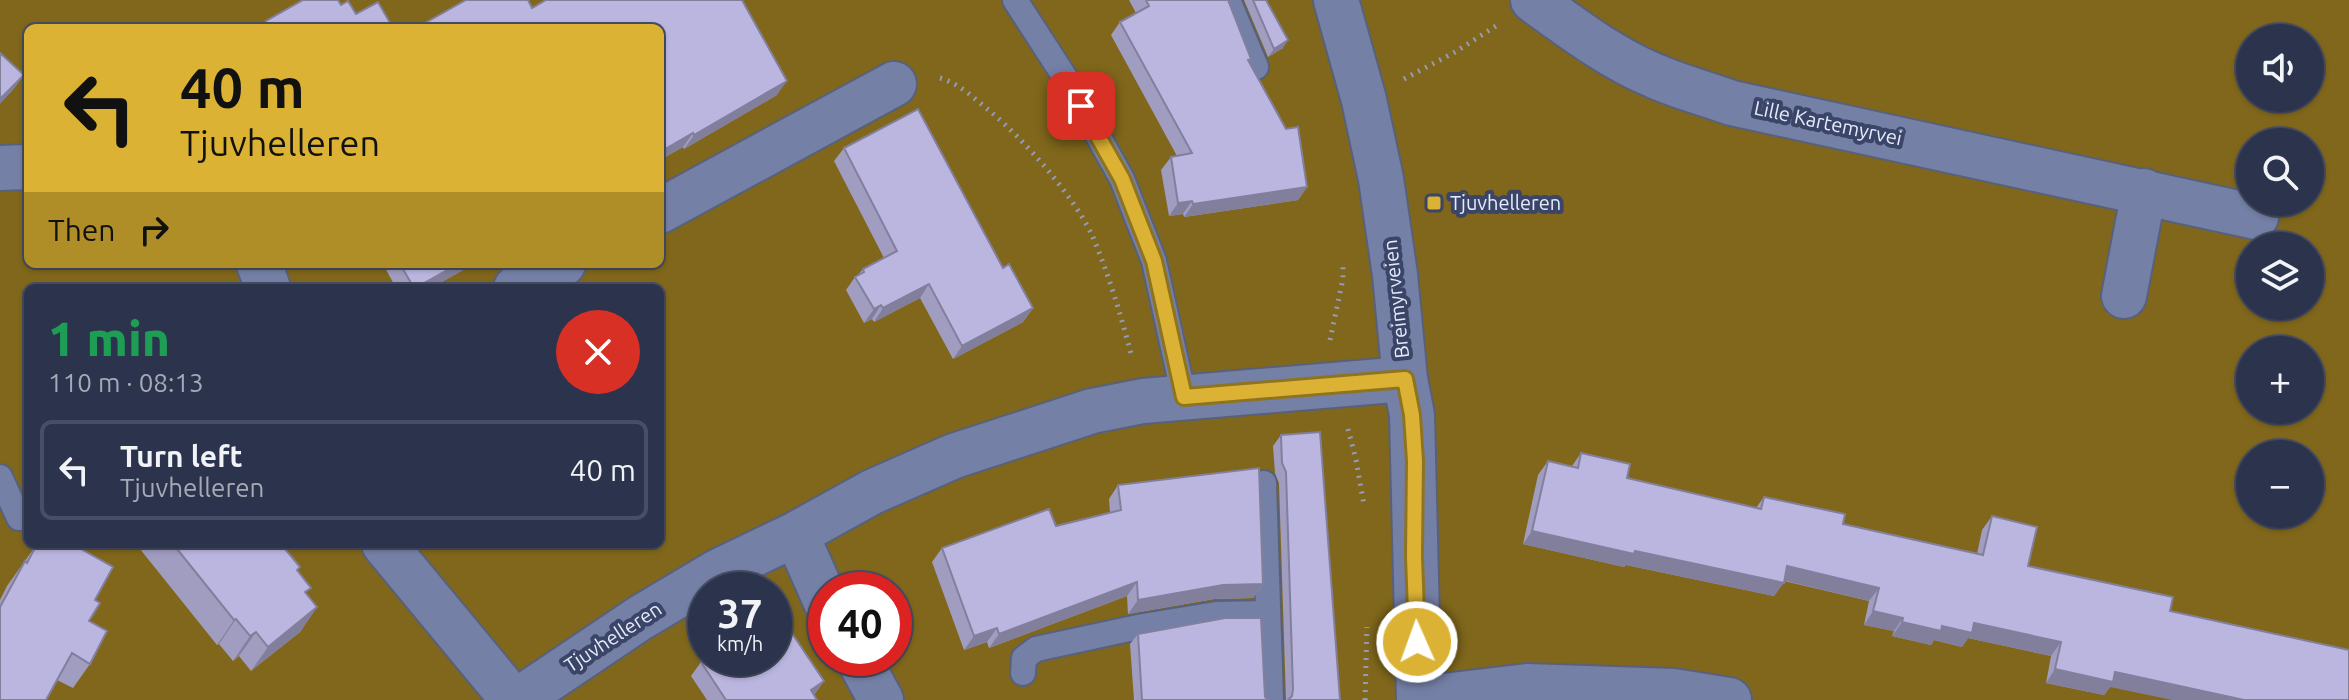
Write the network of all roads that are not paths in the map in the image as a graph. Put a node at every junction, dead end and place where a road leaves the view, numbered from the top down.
1 (1015, 0) edge
2 (1228, 0) edge
3 (1336, 0) edge
4 (1517, 11) edge
5 (1256, 67) edge
6 (894, 84) road end
7 (24, 167) edge
8 (0, 168) edge
9 (2144, 191) junction
10 (664, 209) edge
11 (2256, 217) dead end
12 (555, 268) edge
13 (524, 284) edge
14 (2124, 296) dead end
15 (1405, 379) junction
16 (1164, 399) junction
17 (0, 477) edge
18 (1264, 483) dead end
19 (19, 518) dead end
20 (796, 534) junction
21 (387, 548) edge
22 (813, 572) edge
23 (1268, 613) junction
24 (1023, 673) dead end
25 (868, 676) edge
26 (1419, 699) edge
27 (516, 700) edge
28 (881, 700) edge
29 (1271, 700) edge
30 (1729, 700) edge

1 - 16 lane
2 - 5 lane
3 - 15 street, Breimyrveien
4 - 9 street, Lille Kartemyrvei
6 - 10 street
7 - 8 street
9 - 11 street, Lille Kartemyrvei
9 - 14 street
12 - 13 street
15 - 16 street, Tjuvhelleren
15 - 26 street, Breimyrveien
16 - 20 street, Tjuvhelleren
17 - 19 lane
18 - 23 lane
20 - 22 street
20 - 27 street, Tjuvhelleren
21 - 27 street, Tjuvhelleren
23 - 24 lane
23 - 29 lane
25 - 28 street
26 - 30 street

